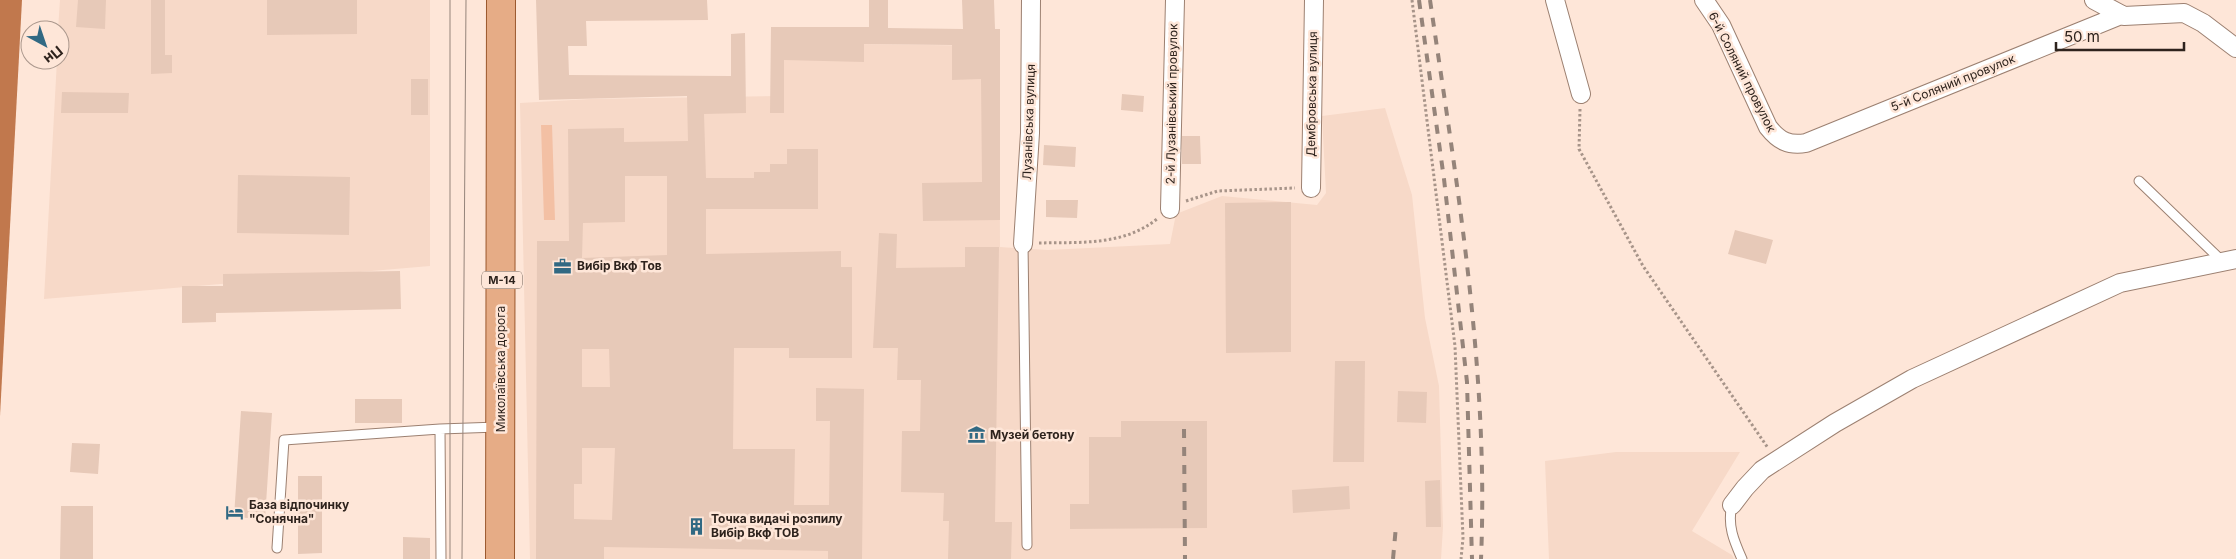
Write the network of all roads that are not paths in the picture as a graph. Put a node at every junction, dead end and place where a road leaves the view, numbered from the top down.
1 (501, 0) edge
2 (1032, 0) edge
3 (1175, 0) edge
4 (1314, 0) edge
5 (1556, 0) edge
6 (1704, 0) edge
7 (2094, 0) edge
8 (2121, 15) junction
9 (2236, 48) edge
10 (1581, 94) road end
11 (1784, 142) joint
12 (2139, 181) dead end
13 (1311, 188) dead end
14 (1170, 209) dead end
15 (1023, 244) joint
16 (2229, 260) edge
17 (501, 427) junction
18 (440, 429) junction
19 (1732, 505) joint
20 (1027, 545) dead end
21 (277, 548) dead end
22 (441, 559) edge
23 (500, 559) edge
24 (1742, 559) edge

1 - 17 main road, Миколаївська дорога / М-14
2 - 15 street, Лузанівська вулиця
3 - 14 street, 2-й Лузанівський провулок
4 - 13 street, Дембровська вулиця
5 - 10 street
6 - 11 street, 6-й Соляний провулок
7 - 8 street
8 - 9 street
8 - 11 street, 5-й Соляний провулок
12 - 16 lane
15 - 20 lane
16 - 19 street
17 - 18 lane
17 - 23 main road, Миколаївська дорога / М-14
18 - 21 lane
18 - 22 lane
19 - 24 lane

